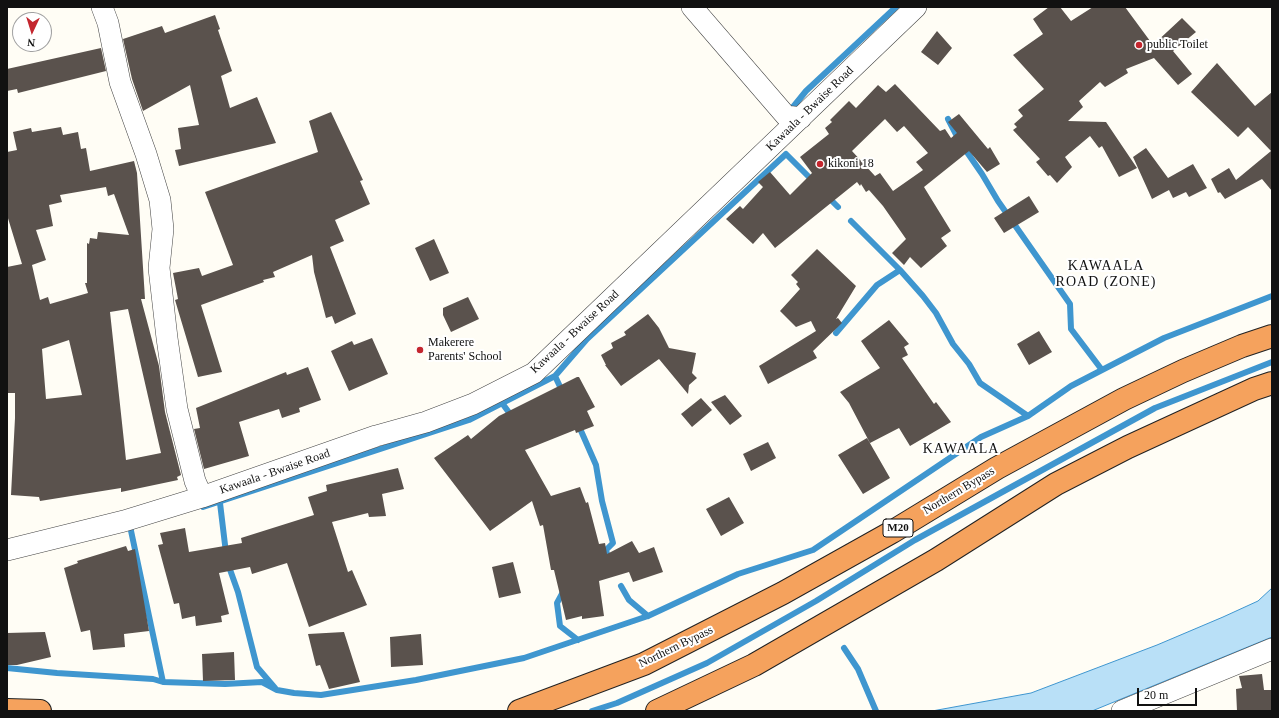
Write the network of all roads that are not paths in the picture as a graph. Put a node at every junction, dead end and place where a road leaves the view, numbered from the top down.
1 (102, 7) edge
2 (692, 7) edge
3 (916, 7) edge
4 (801, 118) junction
5 (1272, 336) edge
6 (1272, 383) edge
7 (202, 497) junction
8 (7, 550) edge
9 (1272, 649) edge
10 (7, 710) edge
11 (40, 711) edge
12 (519, 711) edge
13 (657, 711) edge
14 (1122, 711) edge

1 - 7 street
2 - 4 street
3 - 4 street, Kawaala - Bwaise Road
4 - 7 street, Kawaala - Bwaise Road
5 - 12 highway, Northern Bypass / M20
6 - 13 highway
7 - 8 street, Kawaala - Bwaise Road
9 - 14 street
10 - 11 highway

